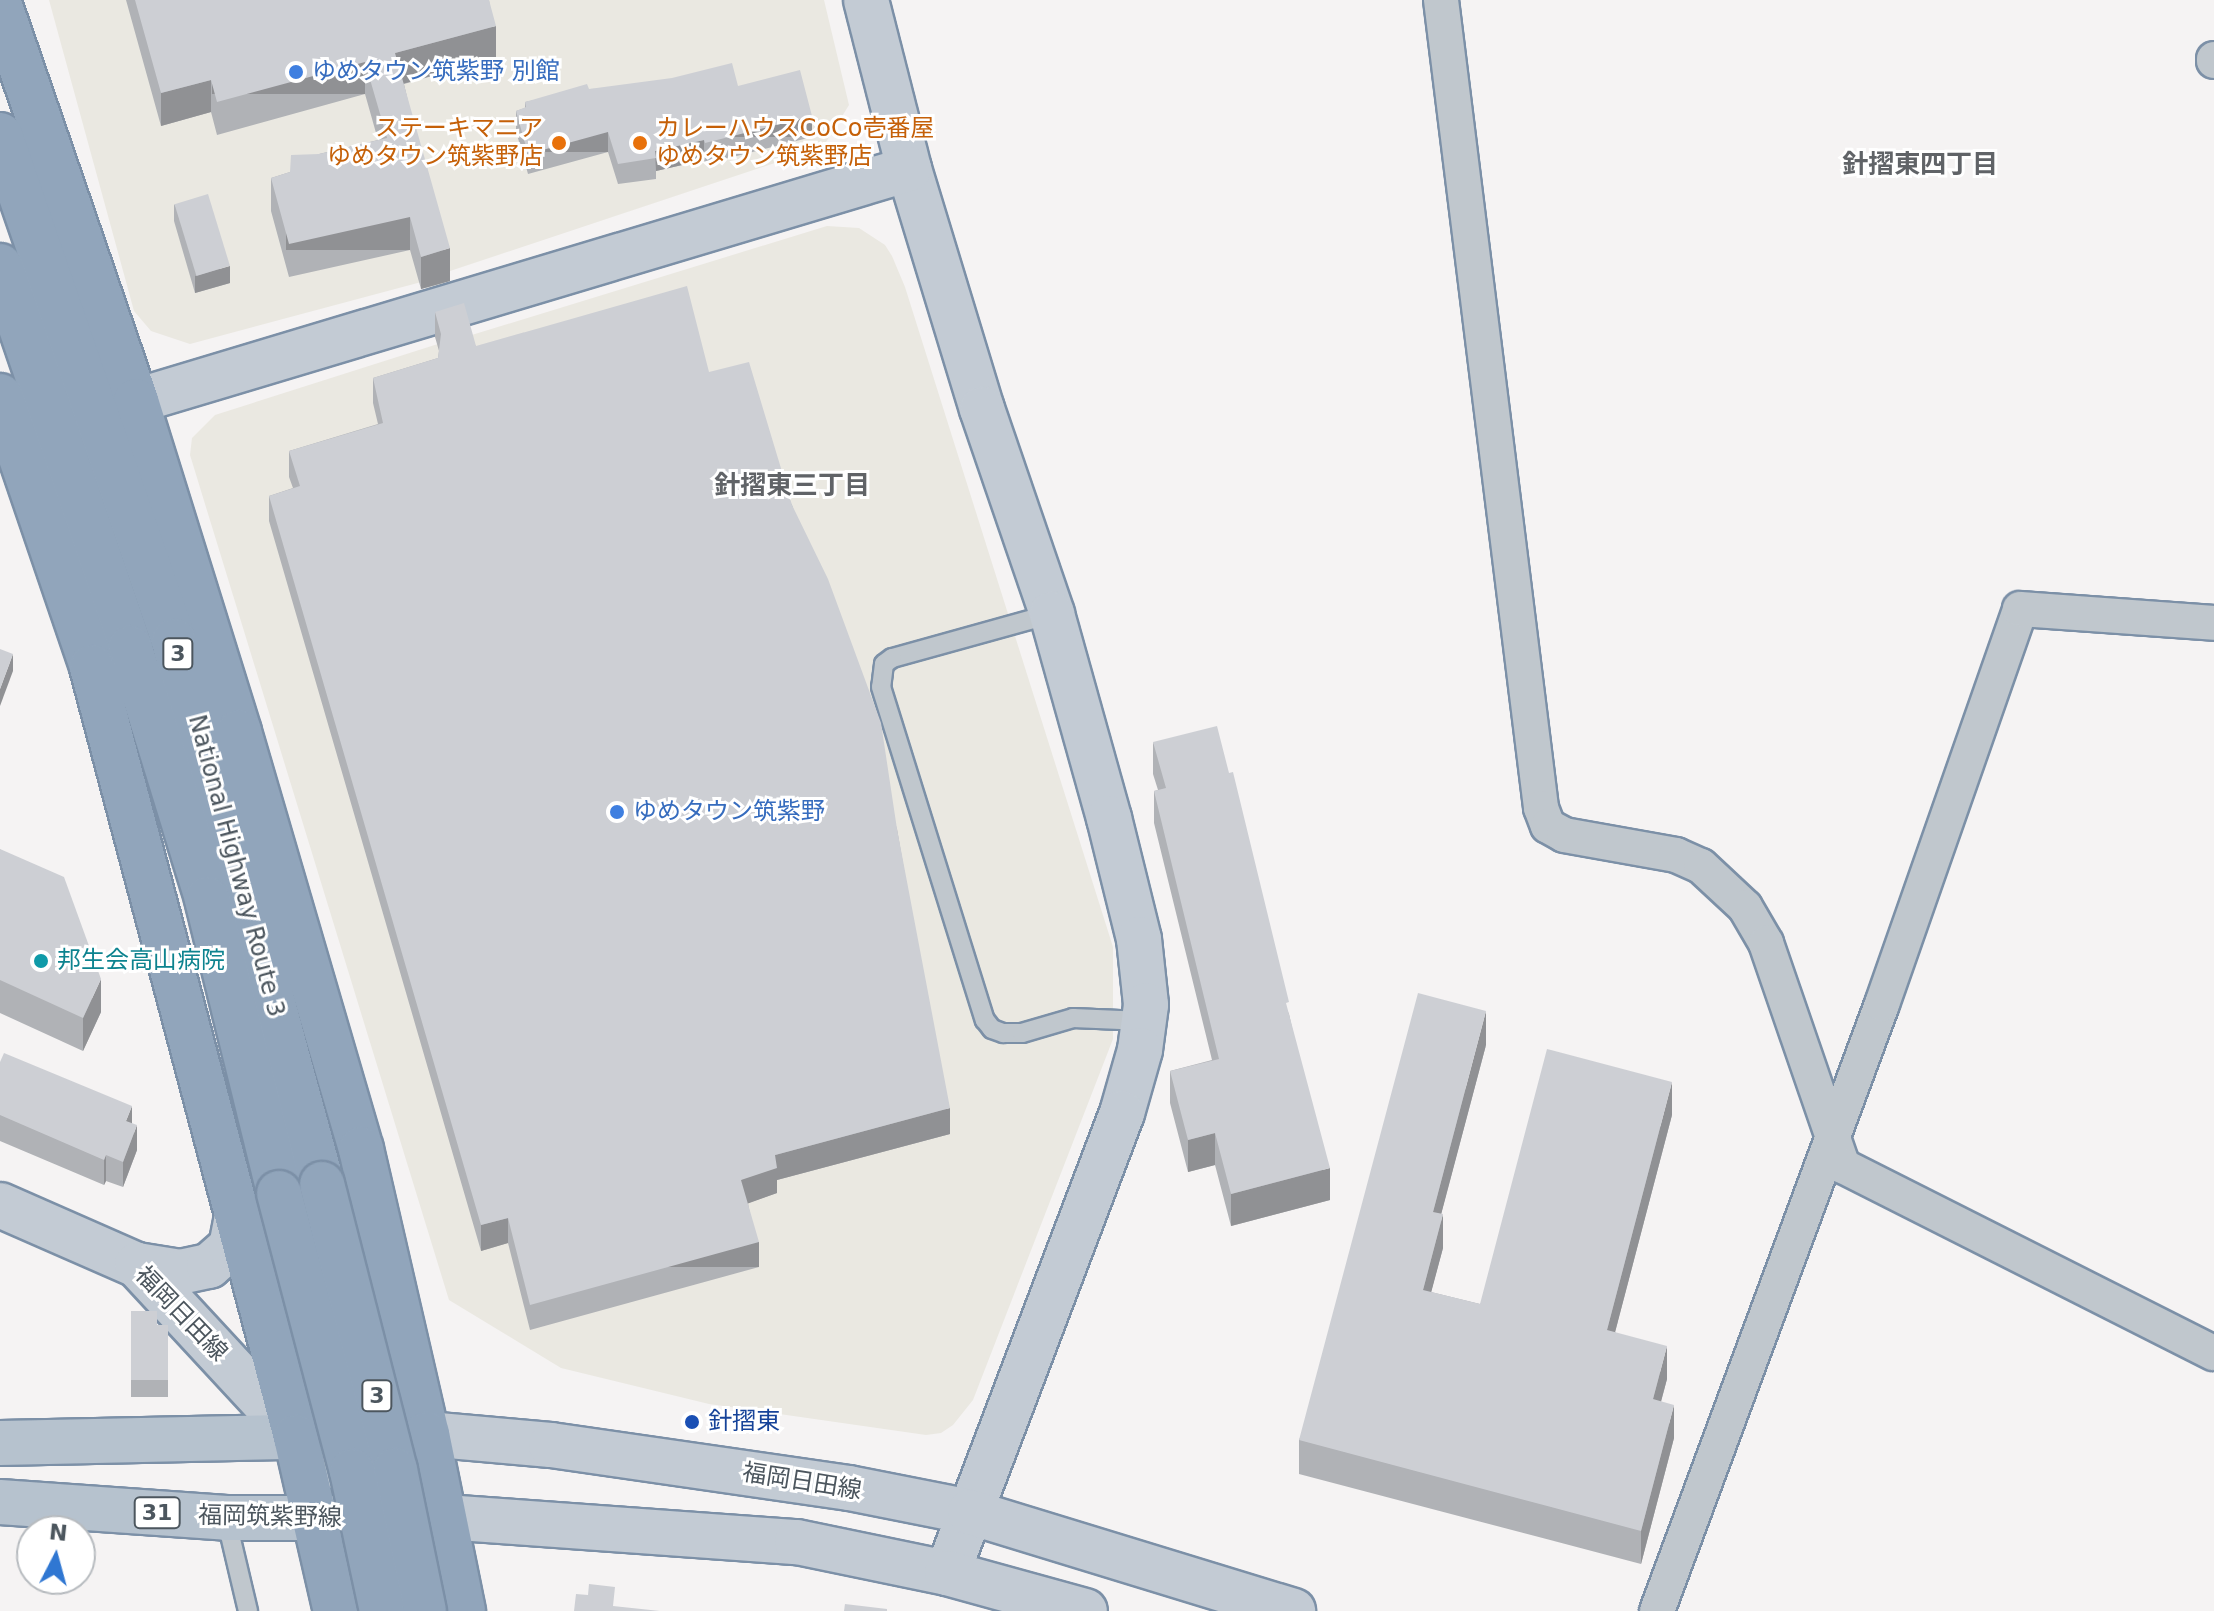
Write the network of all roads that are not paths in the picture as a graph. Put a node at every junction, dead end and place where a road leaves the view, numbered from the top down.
1 (866, 0) edge
2 (1441, 0) edge
3 (0, 6) edge
4 (0, 135) edge
5 (909, 169) junction
6 (0, 266) edge
7 (0, 396) edge
8 (136, 401) junction
9 (1052, 614) junction
10 (2214, 623) edge
11 (1144, 1021) junction
12 (1832, 1138) junction
13 (0, 1205) edge
14 (238, 1212) junction
15 (137, 1265) junction
16 (2214, 1353) edge
17 (427, 1434) junction
18 (296, 1437) junction
19 (0, 1443) edge
20 (0, 1502) edge
21 (970, 1512) junction
22 (445, 1517) junction
23 (226, 1518) junction
24 (315, 1519) junction
25 (947, 1573) junction
26 (1042, 1606) edge
27 (248, 1611) edge
28 (336, 1611) edge
29 (382, 1611) edge
30 (424, 1611) edge
31 (463, 1611) edge
32 (1085, 1611) edge
33 (1293, 1611) edge
34 (1657, 1611) edge

1 - 5 street
2 - 12 street
3 - 8 highway
4 - 30 highway, National Highway Route 3 / 3, bridge
5 - 8 street
5 - 9 street
6 - 29 highway, National Highway Route 3 / 3, bridge
7 - 14 highway
8 - 17 highway
9 - 11 street
9 - 11 lane
10 - 12 street
11 - 21 street
12 - 16 street
12 - 34 street
13 - 15 street, 福岡日田線
14 - 15 street
14 - 18 highway
15 - 18 street, 福岡日田線
17 - 18 street, 福岡日田線
17 - 21 street, 福岡日田線
17 - 22 highway
18 - 19 main road
18 - 22 street, 福岡日田線
18 - 24 highway
20 - 23 main road, 福岡筑紫野線 / 31
21 - 25 street
21 - 33 street, 福岡日田線
22 - 24 main road, 福岡筑紫野線 / 31
22 - 25 street, 福岡日田線
22 - 31 highway
23 - 24 main road, 福岡筑紫野線 / 31
23 - 27 lane
24 - 28 highway
25 - 26 street, 福岡日田線
26 - 32 street, 福岡日田線

